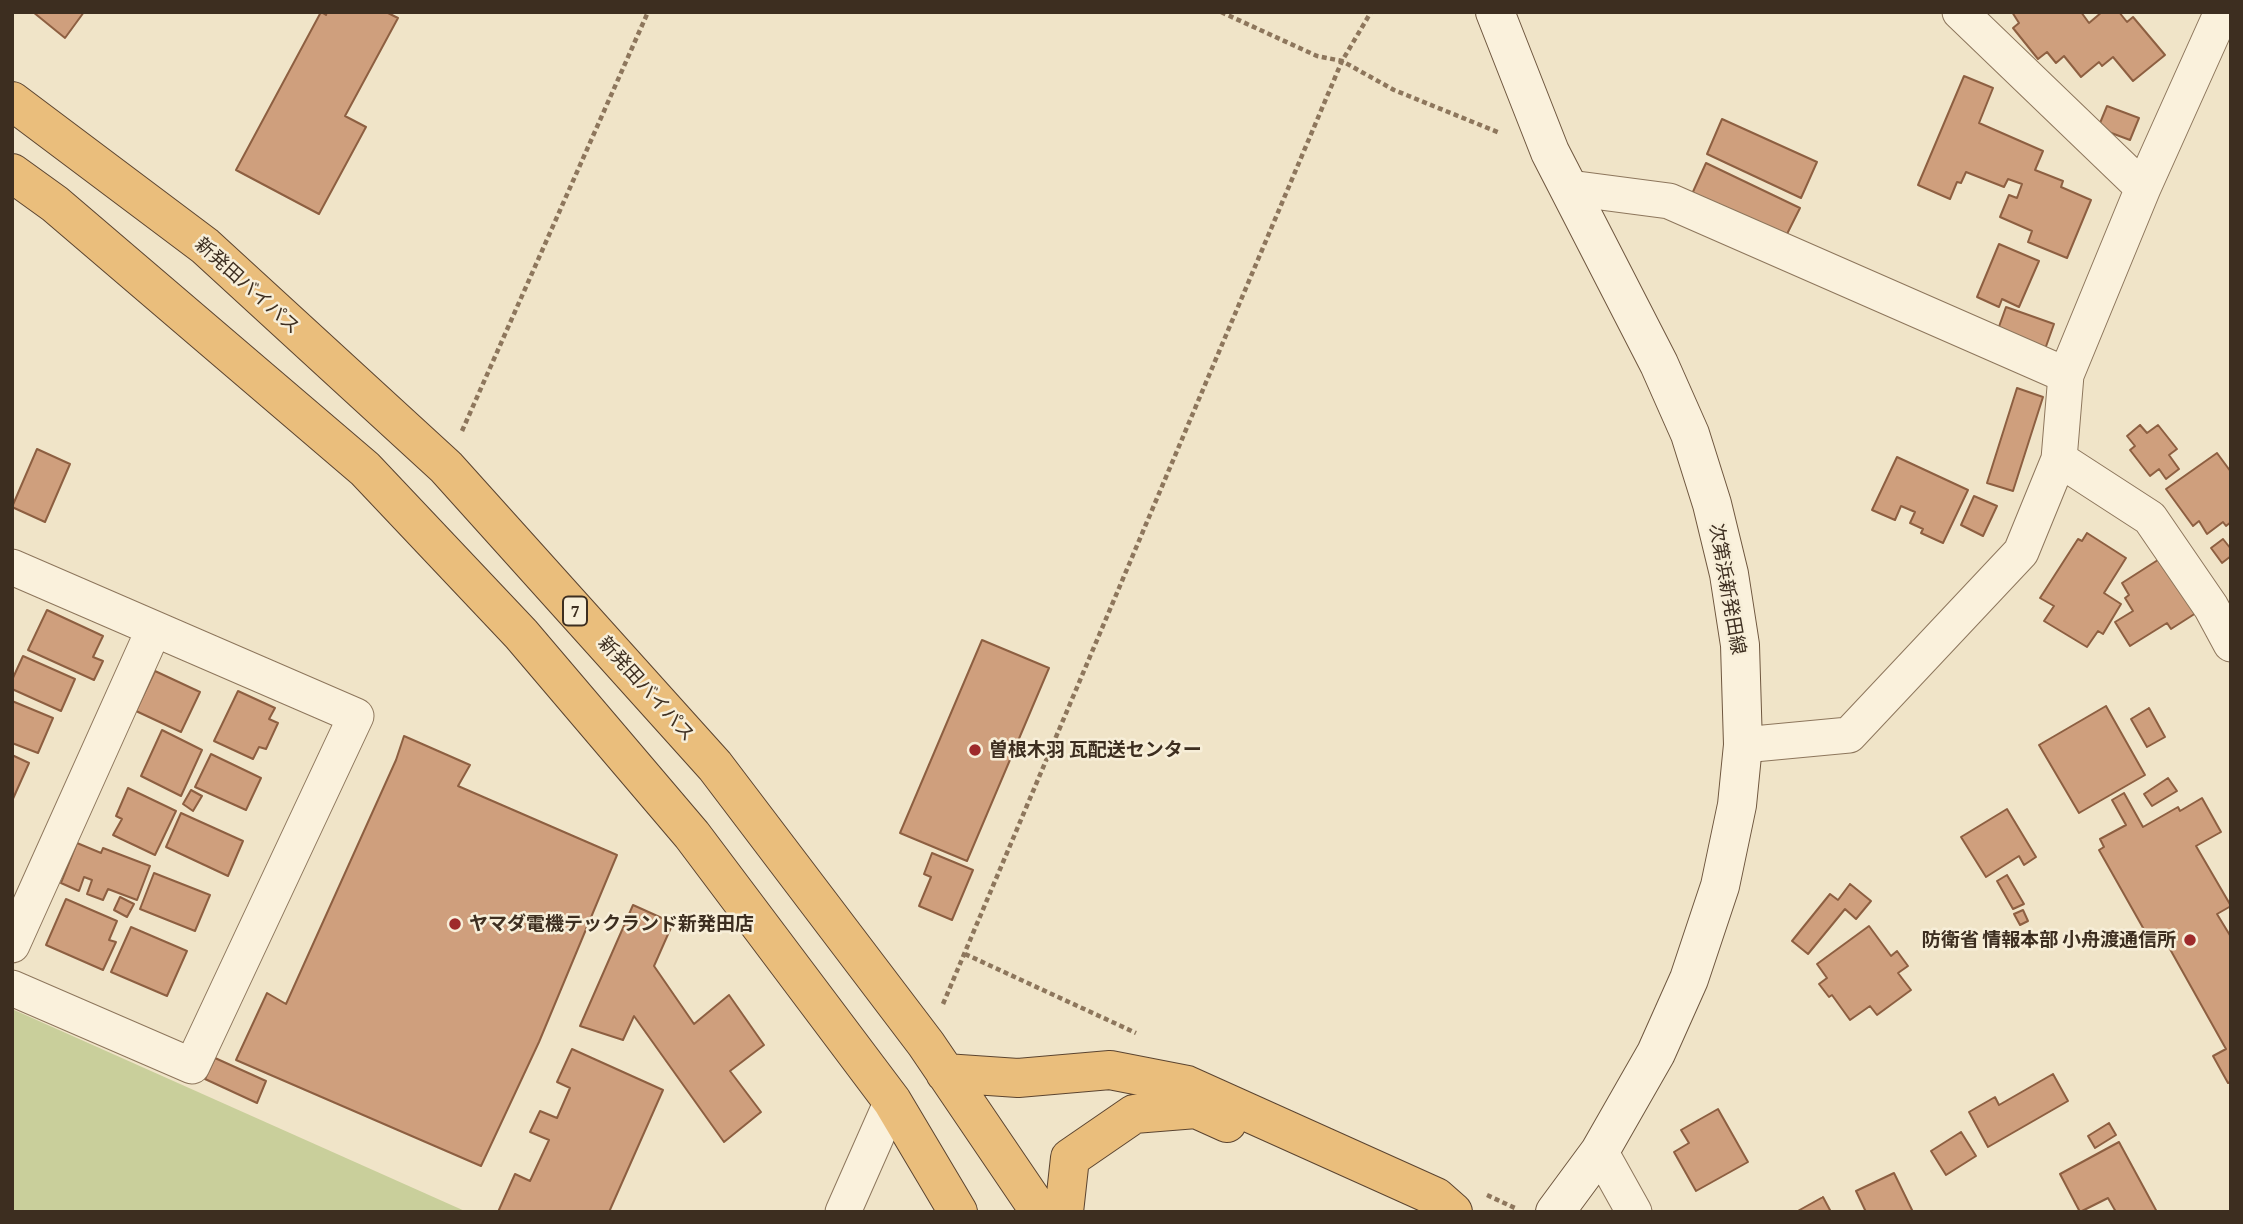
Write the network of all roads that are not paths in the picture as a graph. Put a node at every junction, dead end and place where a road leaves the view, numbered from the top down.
1 (1495, 12) edge
2 (1960, 12) edge
3 (2222, 12) edge
4 (12, 102) edge
5 (12, 173) edge
6 (1570, 188) junction
7 (2143, 188) junction
8 (2066, 375) junction
9 (2059, 459) junction
10 (12, 567) edge
11 (2221, 602) edge
12 (154, 629) junction
13 (2231, 644) edge
14 (1743, 745) junction
15 (12, 945) edge
16 (12, 988) edge
17 (936, 1058) junction
18 (892, 1101) junction
19 (1600, 1151) junction
20 (843, 1212) edge
21 (958, 1212) edge
22 (1040, 1212) edge
23 (1064, 1212) edge
24 (1411, 1212) edge
25 (1452, 1212) edge
26 (1555, 1212) edge
27 (1634, 1212) edge

1 - 6 main road, 次第浜新発田線
2 - 7 street
3 - 7 street
4 - 17 highway, 新発田バイパス / 7
5 - 18 highway
6 - 8 street
6 - 14 main road, 次第浜新発田線
7 - 8 street
8 - 9 street
9 - 11 street
9 - 14 street
10 - 12 street
11 - 13 street
12 - 15 street
12 - 16 street
14 - 19 main road, 次第浜新発田線
17 - 22 highway, 新発田バイパス / 7
17 - 25 highway
18 - 20 street
18 - 21 highway
19 - 26 main road, 次第浜新発田線
19 - 27 street
23 - 24 highway

